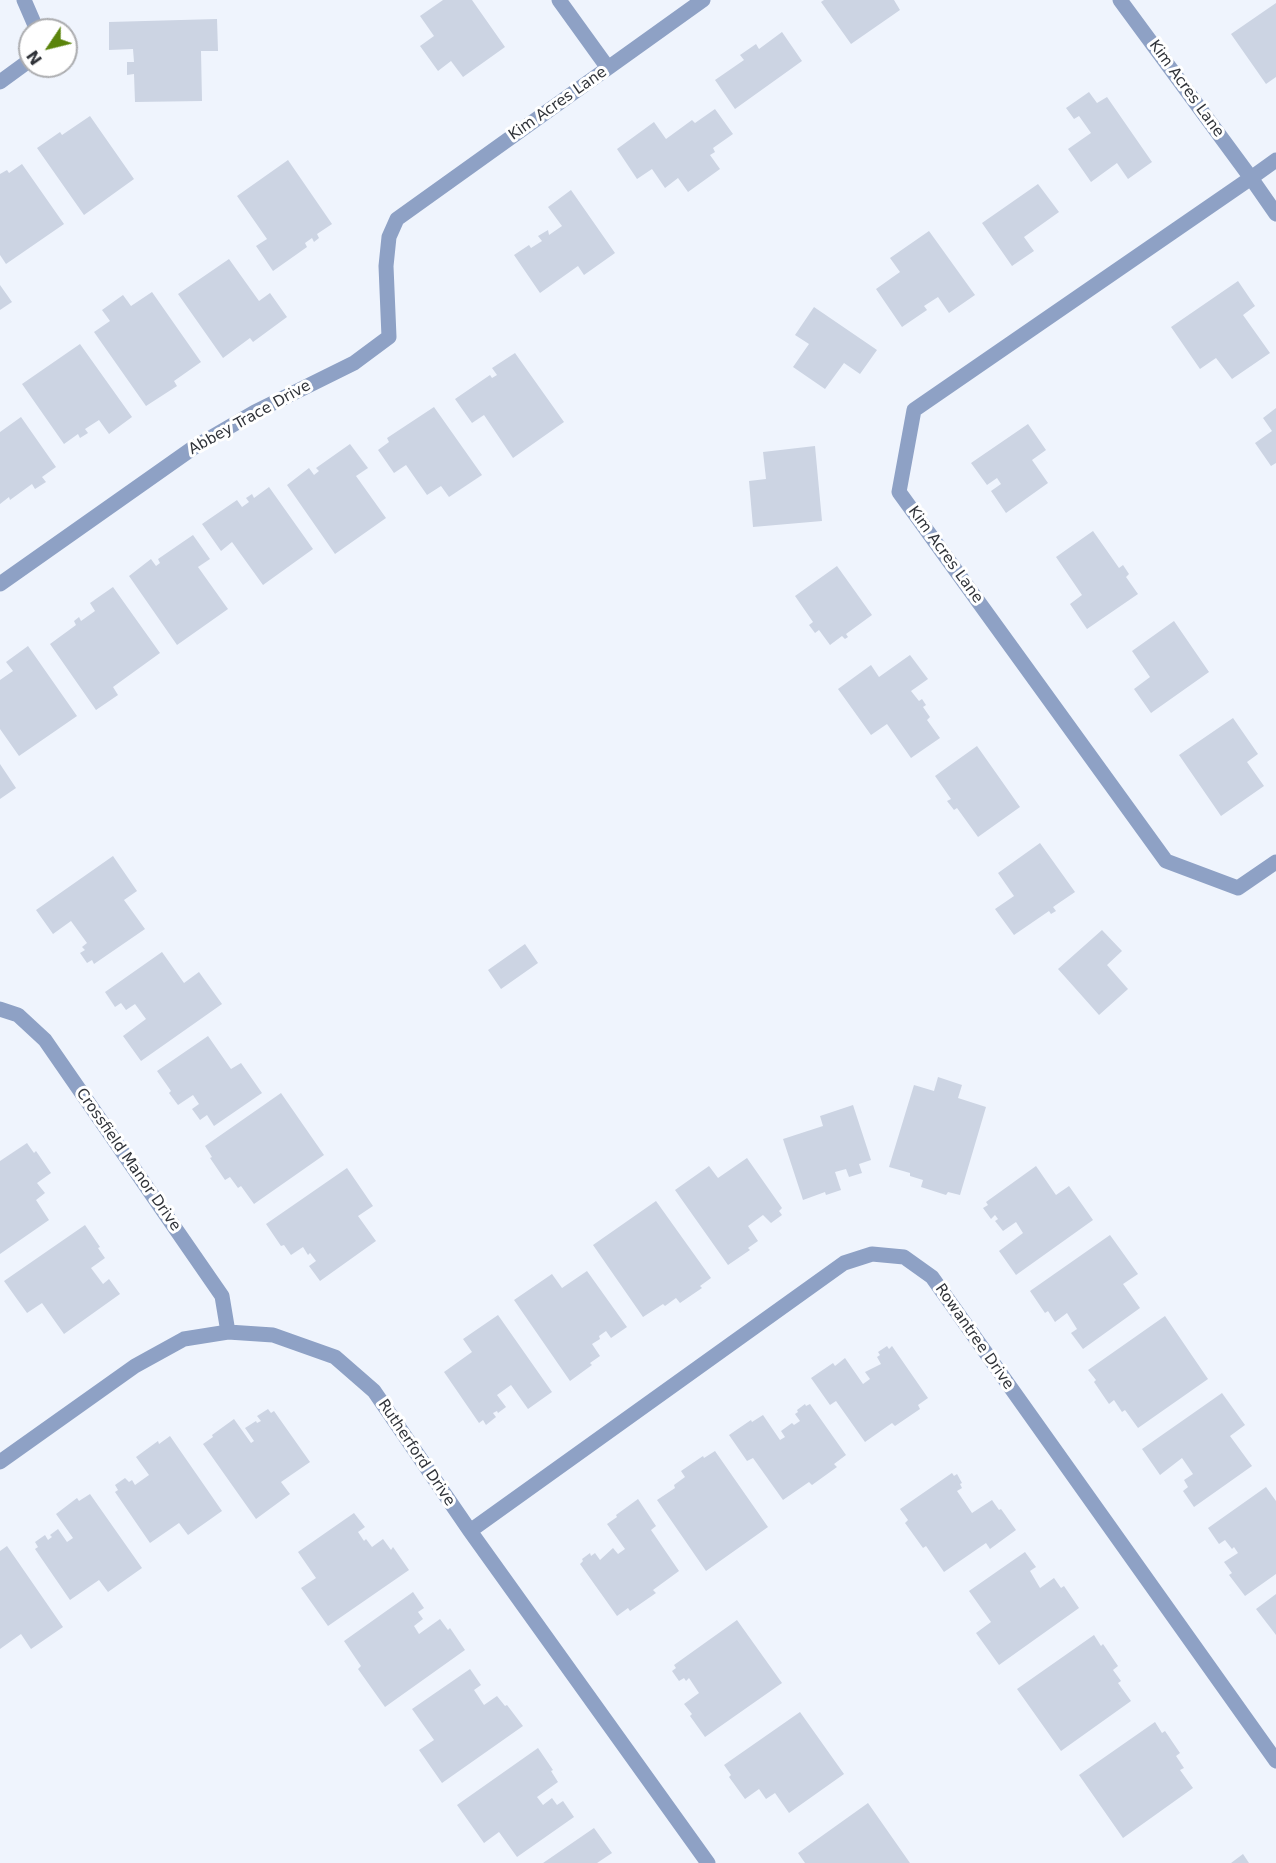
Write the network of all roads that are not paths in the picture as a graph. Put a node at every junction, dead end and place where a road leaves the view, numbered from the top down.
1 (24, 0) edge
2 (559, 0) edge
3 (703, 0) edge
4 (1120, 0) edge
5 (32, 18) edge
6 (608, 68) junction
7 (18, 69) edge
8 (0, 82) edge
9 (1276, 160) edge
10 (1251, 178) junction
11 (412, 207) joint
12 (1276, 214) edge
13 (0, 584) edge
14 (1276, 862) edge
15 (0, 1009) edge
16 (228, 1332) junction
17 (0, 1462) edge
18 (470, 1531) junction
19 (1276, 1761) edge
20 (708, 1863) edge

1 - 5 street
2 - 6 street
3 - 6 street, Kim Acres Lane
4 - 10 street, Kim Acres Lane
6 - 11 street, Kim Acres Lane
7 - 8 street
9 - 10 street, Kim Acres Lane
10 - 12 street, Kim Acres Lane
10 - 14 street, Kim Acres Lane
11 - 13 street, Abbey Trace Drive
15 - 16 street, Crossfield Manor Drive
16 - 17 street, Rutherford Drive
16 - 18 street, Rutherford Drive
18 - 19 street, Rowantree Drive
18 - 20 street, Rutherford Drive

